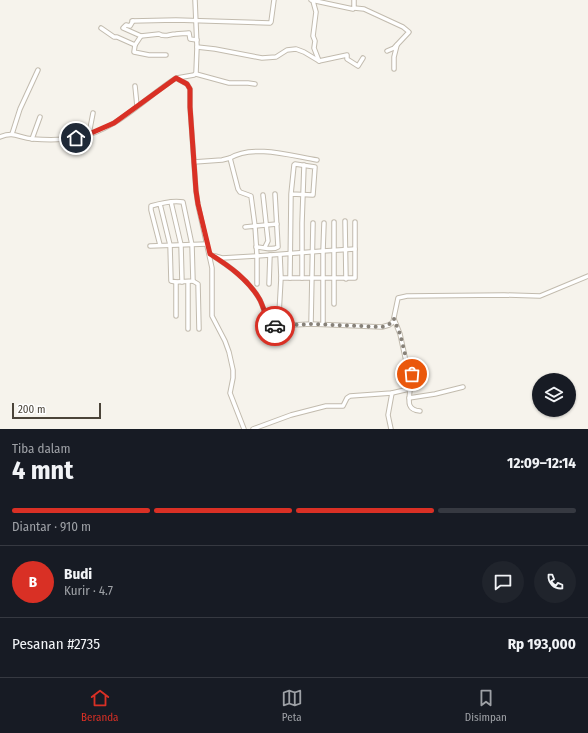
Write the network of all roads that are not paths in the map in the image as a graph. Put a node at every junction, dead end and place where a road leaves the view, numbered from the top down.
1 (195, 0) edge
2 (274, 0) edge
3 (312, 0) edge
4 (354, 0) edge
5 (354, 8) junction
6 (196, 20) junction
7 (101, 28) dead end
8 (141, 36) junction
9 (196, 40) junction
10 (398, 44) junction
11 (135, 45) junction
12 (197, 46) junction
13 (387, 51) dead end
14 (166, 55) dead end
15 (363, 58) dead end
16 (319, 61) junction
17 (394, 69) dead end
18 (38, 70) dead end
19 (196, 74) junction
20 (176, 78) junction
21 (255, 84) dead end
22 (135, 86) dead end
23 (138, 106) junction
24 (93, 113) dead end
25 (40, 117) dead end
26 (12, 134) junction
27 (89, 134) junction
28 (0, 136) edge
29 (32, 139) junction
30 (230, 158) junction
31 (317, 160) dead end
32 (194, 162) junction
33 (304, 165) junction
34 (274, 194) dead end
35 (291, 194) junction
36 (302, 194) junction
37 (263, 195) dead end
38 (171, 202) junction
39 (160, 204) junction
40 (345, 221) dead end
41 (334, 222) dead end
42 (355, 222) dead end
43 (313, 223) dead end
44 (324, 223) dead end
45 (278, 224) junction
46 (267, 225) junction
47 (255, 226) junction
48 (245, 227) dead end
49 (207, 244) junction
50 (160, 245) junction
51 (170, 245) junction
52 (181, 245) junction
53 (192, 245) junction
54 (150, 246) dead end
55 (256, 247) junction
56 (265, 247) junction
57 (355, 249) junction
58 (334, 250) junction
59 (346, 250) junction
60 (301, 252) junction
61 (312, 252) junction
62 (323, 252) junction
63 (290, 253) junction
64 (210, 254) junction
65 (270, 255) junction
66 (280, 255) junction
67 (257, 256) junction
68 (588, 276) edge
69 (282, 278) junction
70 (290, 278) junction
71 (302, 278) junction
72 (312, 278) junction
73 (323, 279) junction
74 (335, 279) junction
75 (346, 279) junction
76 (176, 282) junction
77 (182, 282) junction
78 (188, 282) junction
79 (193, 282) junction
80 (257, 284) dead end
81 (269, 284) dead end
82 (334, 304) dead end
83 (279, 314) dead end
84 (176, 316) dead end
85 (394, 319) junction
86 (312, 324) junction
87 (323, 324) junction
88 (188, 329) dead end
89 (199, 329) dead end
90 (463, 387) dead end
91 (409, 389) junction
92 (392, 394) junction
93 (409, 398) junction
94 (420, 411) dead end
95 (244, 429) edge
96 (253, 429) edge
97 (391, 429) edge

1 - 6 street
2 - 6 street
3 - 5 street
3 - 16 street
4 - 5 street
5 - 10 street
6 - 8 street
6 - 9 street
7 - 11 street
8 - 9 street
8 - 11 street
9 - 12 street
10 - 13 street
10 - 17 street
11 - 14 street
12 - 16 street
12 - 19 street
15 - 16 street
18 - 26 street
19 - 20 street
19 - 21 street
20 - 23 street
20 - 32 street
22 - 23 street
23 - 27 street
24 - 27 street
25 - 29 street
26 - 28 street
26 - 29 street
27 - 29 street
30 - 31 street
30 - 32 street
30 - 47 street
32 - 49 street
33 - 35 street
33 - 36 street
33 - 36 street
34 - 45 street
35 - 36 street
35 - 63 street
36 - 60 street
37 - 46 street
38 - 39 street
38 - 52 street
38 - 53 street
39 - 50 street
39 - 51 street
40 - 59 street
41 - 58 street
42 - 57 street
43 - 61 street
44 - 62 street
45 - 46 street
45 - 56 street
46 - 47 street
46 - 56 street
47 - 48 street
47 - 55 street
49 - 53 street
49 - 64 street
50 - 51 street
50 - 54 street
51 - 52 street
51 - 76 street
52 - 53 street
52 - 77 street
53 - 79 street
55 - 56 street
55 - 67 street
57 - 59 street
57 - 75 street
58 - 59 street
58 - 62 street
58 - 74 street
59 - 75 street
60 - 61 street
60 - 63 street
60 - 71 street
61 - 62 street
61 - 72 street
62 - 73 street
63 - 66 street
63 - 70 street
64 - 67 street
64 - 86 street
64 - 95 street
65 - 66 street
65 - 67 street
65 - 81 street
66 - 69 street
67 - 80 street
68 - 85 street
69 - 70 street
69 - 83 street
70 - 71 street
71 - 72 street
72 - 73 street
72 - 86 street
73 - 74 street
73 - 87 street
74 - 75 street
74 - 82 street
76 - 77 street
76 - 84 street
77 - 78 street
78 - 79 street
78 - 88 street
79 - 89 street
85 - 87 street
85 - 91 street
86 - 87 street
90 - 93 street
91 - 92 street
91 - 93 street
92 - 96 street
92 - 97 street
93 - 94 street

